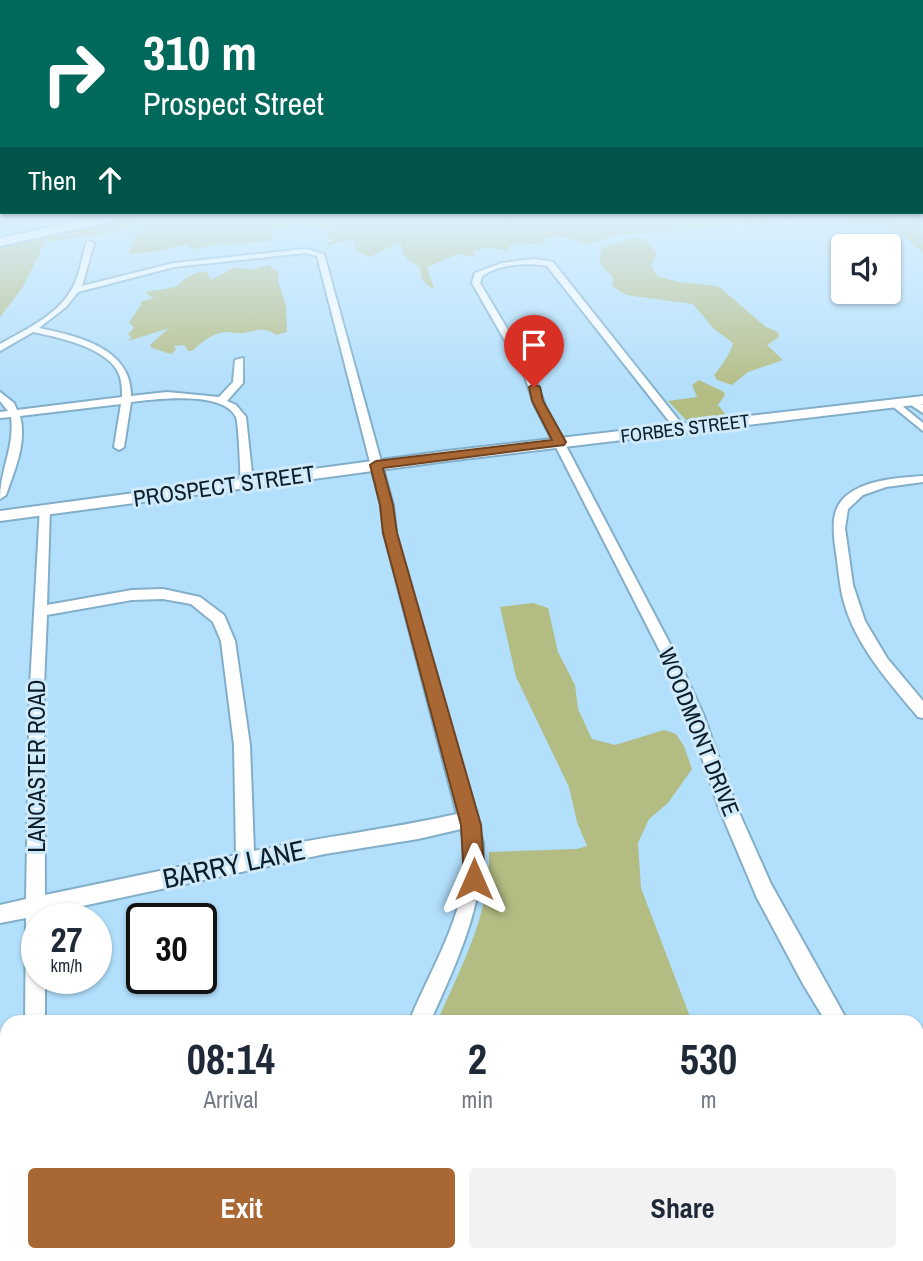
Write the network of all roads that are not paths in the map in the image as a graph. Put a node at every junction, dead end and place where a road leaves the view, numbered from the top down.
1 (80, 276) edge
2 (131, 276) edge
3 (326, 276) edge
4 (478, 276) edge
5 (557, 276) edge
6 (75, 290) junction
7 (31, 328) junction
8 (0, 348) edge
9 (240, 360) dead end
10 (0, 395) edge
11 (125, 400) junction
12 (221, 401) junction
13 (895, 403) junction
14 (919, 404) edge
15 (16, 413) junction
16 (0, 415) edge
17 (680, 428) junction
18 (923, 428) edge
19 (560, 442) junction
20 (119, 447) dead end
21 (447, 456) joint
22 (376, 465) junction
23 (923, 479) edge
24 (247, 483) junction
25 (0, 495) edge
26 (44, 510) junction
27 (0, 516) edge
28 (39, 611) junction
29 (923, 712) edge
30 (469, 820) junction
31 (245, 862) junction
32 (36, 903) edge
33 (50, 903) edge
34 (21, 909) edge
35 (0, 914) edge
36 (36, 994) edge
37 (36, 1015) edge
38 (422, 1015) edge
39 (834, 1015) edge

1 - 6 street
2 - 6 street
3 - 22 street
4 - 19 street, WOODMONT DRIVE
5 - 17 street, WOODMONT DRIVE
6 - 7 street
7 - 8 street
7 - 11 street
9 - 12 street
10 - 15 street
11 - 12 street
11 - 15 street
11 - 20 street
12 - 24 street
13 - 14 main road, FORBES STREET
13 - 17 main road, FORBES STREET
13 - 18 street
15 - 16 street
15 - 25 street
17 - 19 main road, FORBES STREET
19 - 21 main road, FORBES STREET
19 - 39 street, WOODMONT DRIVE
21 - 22 main road, PROSPECT STREET
22 - 24 main road, PROSPECT STREET
22 - 30 street
23 - 29 street
24 - 26 main road, PROSPECT STREET
26 - 27 main road, PROSPECT STREET
26 - 28 street, LANCASTER ROAD
28 - 31 street
28 - 32 street, LANCASTER ROAD
30 - 31 street, BARRY LANE
30 - 38 street
31 - 33 street, BARRY LANE
34 - 35 street, BARRY LANE
36 - 37 street, LANCASTER ROAD

